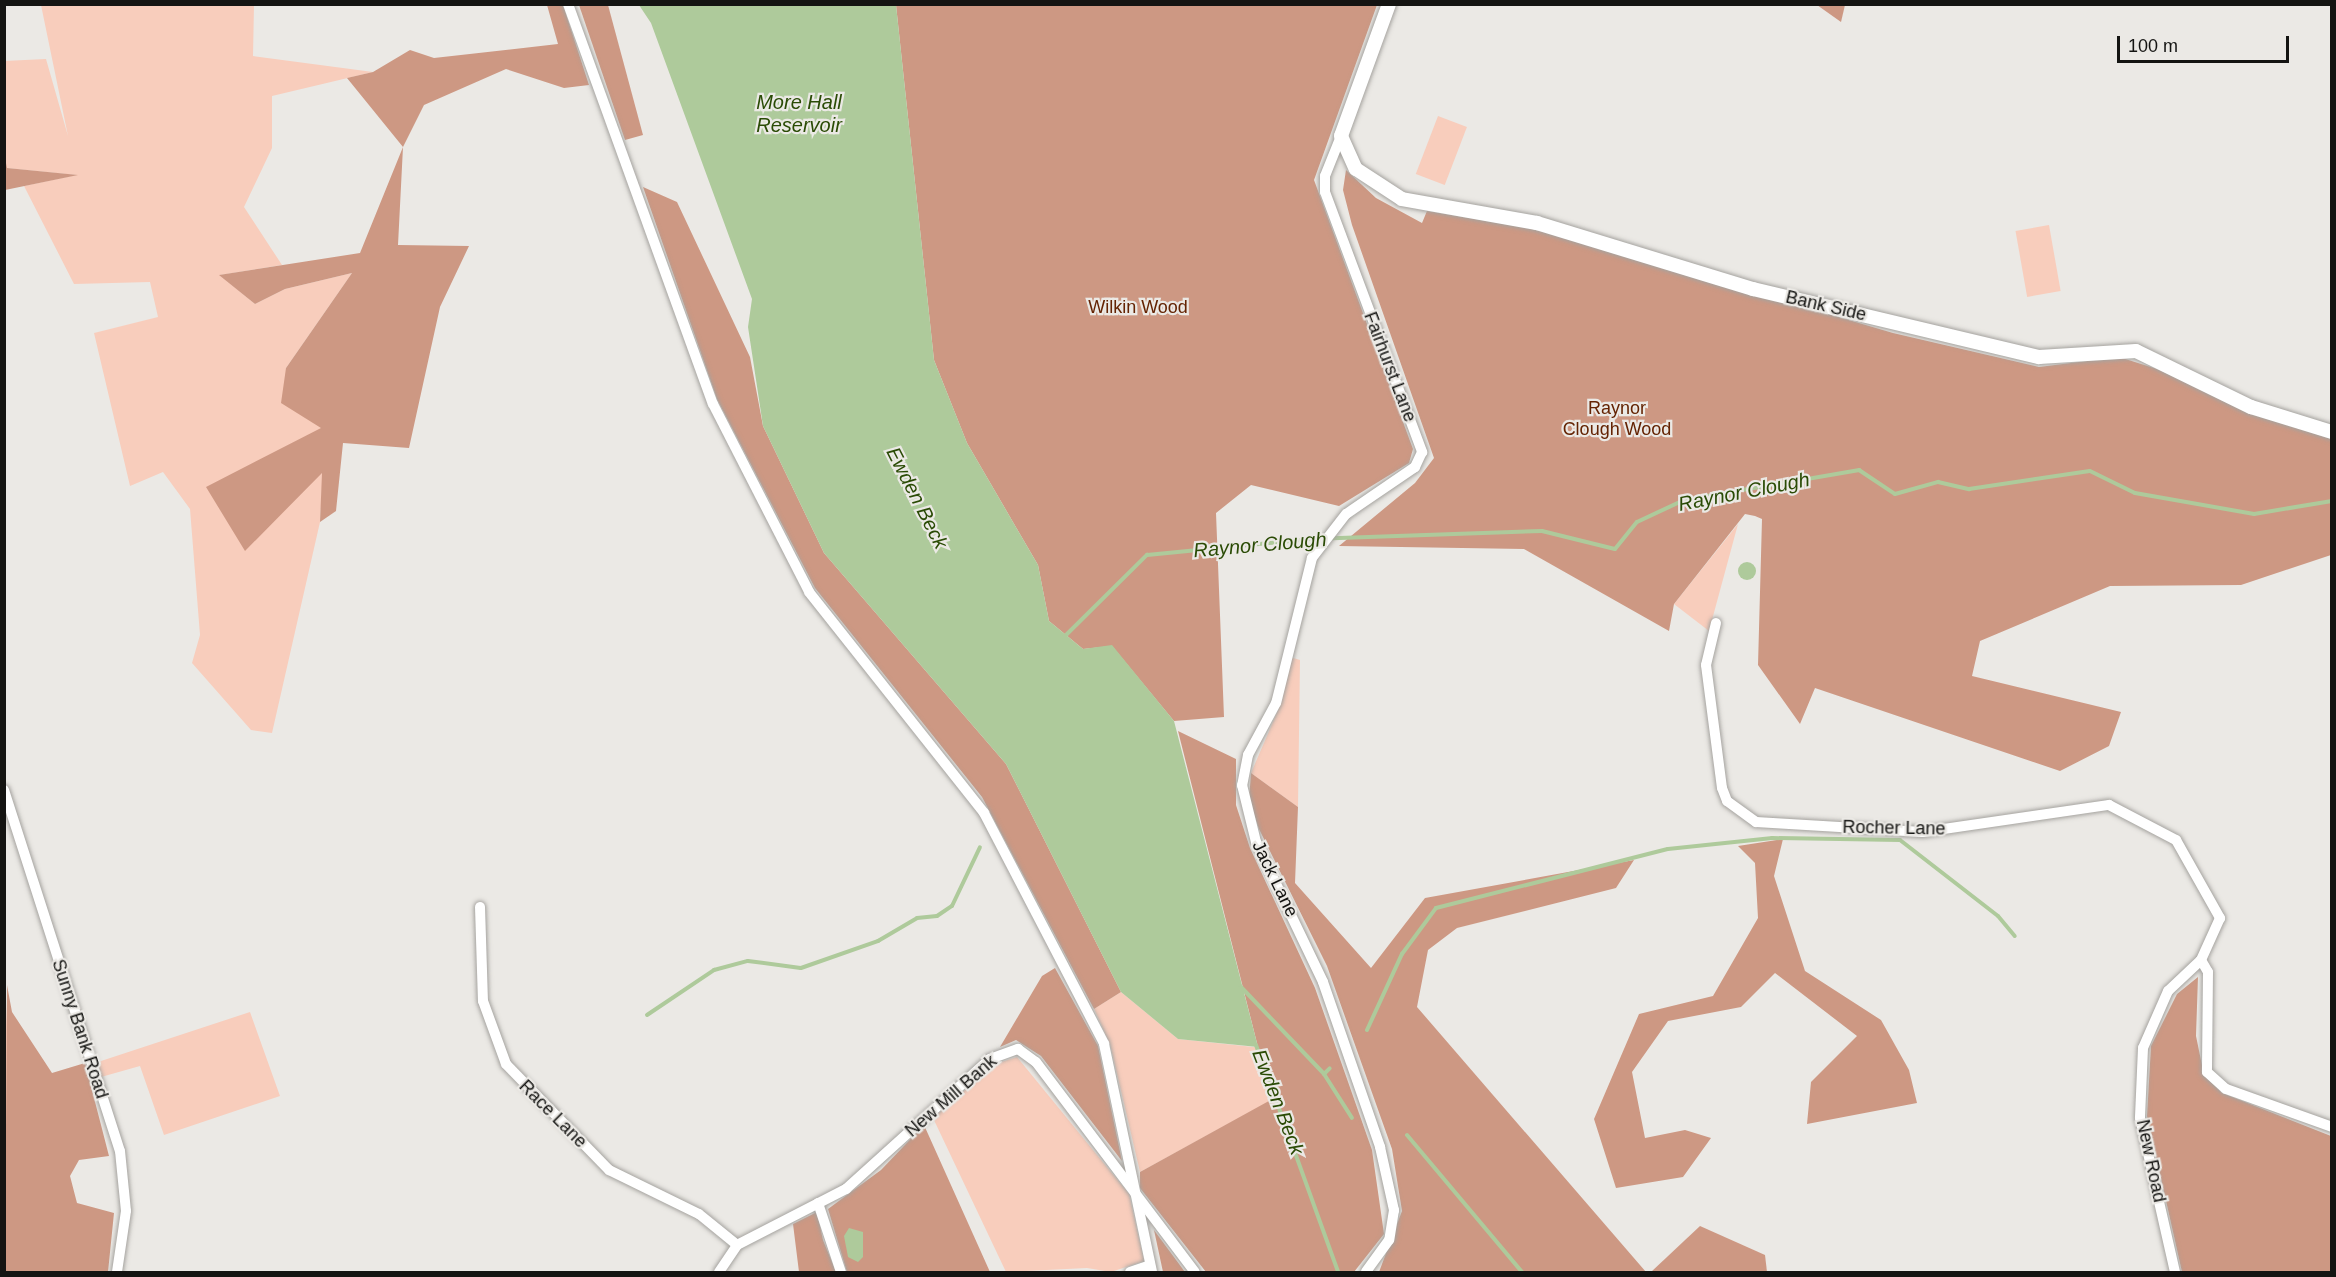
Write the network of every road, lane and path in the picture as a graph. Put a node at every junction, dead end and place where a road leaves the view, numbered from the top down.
1 (568, 4) edge
2 (1389, 4) edge
3 (1341, 136) junction
4 (2331, 432) edge
5 (1312, 558) joint
6 (1716, 623) dead end
7 (4, 790) edge
8 (480, 907) dead end
9 (2201, 960) junction
10 (2331, 1127) edge
11 (1135, 1192) junction
12 (818, 1203) junction
13 (737, 1245) junction
14 (1151, 1269) edge
15 (117, 1272) edge
16 (719, 1272) edge
17 (841, 1272) edge
18 (1130, 1272) edge
19 (1195, 1272) edge
20 (1366, 1272) edge
21 (2175, 1272) edge

1 - 11 street
2 - 3 street
3 - 4 street, Bank Side
3 - 5 street, Fairhurst Lane
5 - 20 street, Jack Lane
6 - 9 street, Rocher Lane
7 - 15 street, Sunny Bank Road
8 - 13 street, Race Lane
9 - 10 street
9 - 21 street, New Road
11 - 12 street, New Mill Bank
11 - 14 street
11 - 19 street, New Mill Bank
12 - 13 street, New Mill Bank
12 - 17 street
13 - 16 street, New Mill Bank
14 - 18 street

